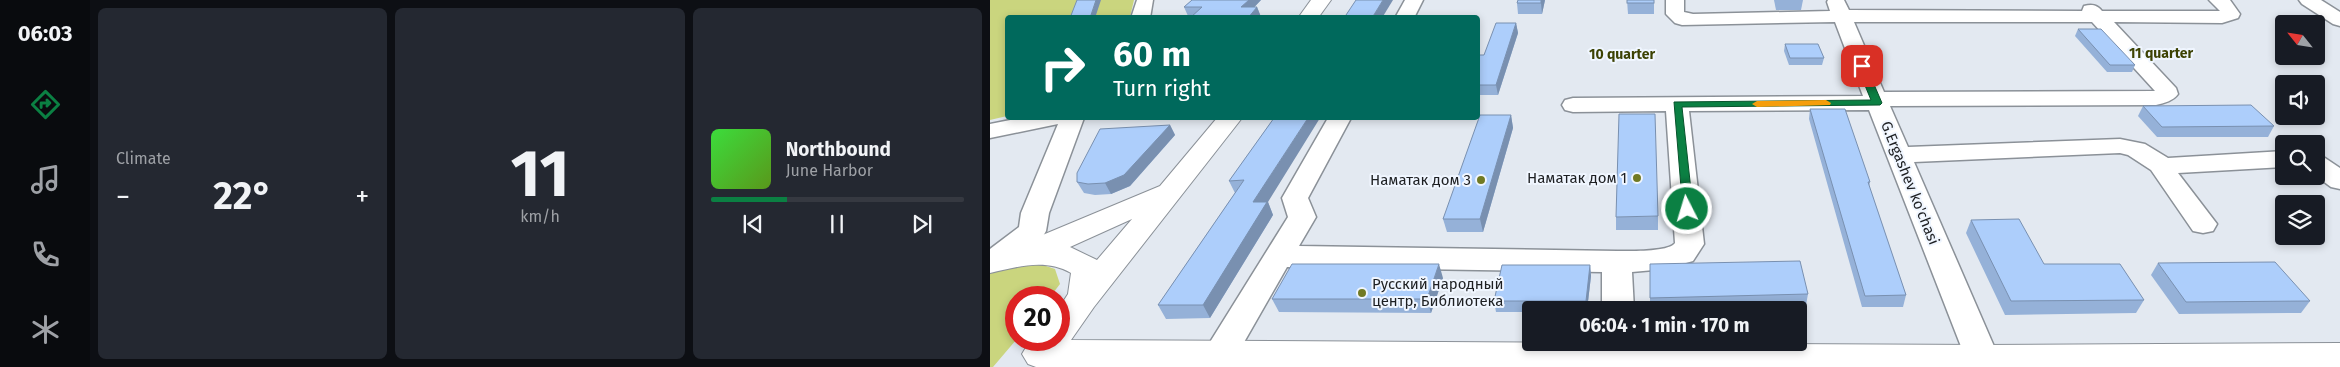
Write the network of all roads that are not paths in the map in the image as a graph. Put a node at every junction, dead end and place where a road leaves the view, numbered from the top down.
1 (1322, 0) edge
2 (1414, 0) edge
3 (1675, 0) edge
4 (2082, 0) edge
5 (2218, 0) edge
6 (2308, 0) edge
7 (1838, 8) edge
8 (1310, 15) edge
9 (1406, 15) edge
10 (2099, 17) junction
11 (2340, 20) edge
12 (1876, 101) junction
13 (1677, 104) junction
14 (1573, 105) dead end
15 (1042, 120) edge
16 (1071, 120) edge
17 (1228, 120) edge
18 (1339, 120) edge
19 (990, 131) edge
20 (1898, 155) junction
21 (2275, 160) edge
22 (2163, 166) junction
23 (2325, 170) edge
24 (2340, 181) edge
25 (1167, 193) junction
26 (2203, 224) dead end
27 (1029, 253) junction
28 (1279, 256) junction
29 (992, 262) edge
30 (1617, 262) junction
31 (1084, 298) junction
32 (1618, 301) edge
33 (1070, 316) edge
34 (1070, 349) edge
35 (1219, 355) junction
36 (1615, 356) edge
37 (2340, 356) edge
38 (1441, 362) edge
39 (1984, 363) edge

1 - 8 main road
2 - 9 street
3 - 7 street
4 - 10 street
5 - 10 street
6 - 11 street
7 - 10 street
7 - 12 street, G.Ergashev ko'chasi
10 - 12 street
12 - 13 lane
12 - 20 street, G.Ergashev ko'chasi
13 - 14 lane
13 - 30 street
15 - 19 street
16 - 29 street
17 - 25 main road
18 - 28 street
20 - 22 street
20 - 39 street, G.Ergashev ko'chasi
21 - 22 street
22 - 26 street
23 - 24 lane
25 - 27 main road
25 - 31 main road
27 - 29 main road
27 - 31 main road
28 - 30 street
28 - 35 street
30 - 32 street
31 - 33 main road
34 - 35 main road
35 - 38 main road
36 - 38 main road
36 - 39 main road
37 - 39 main road

